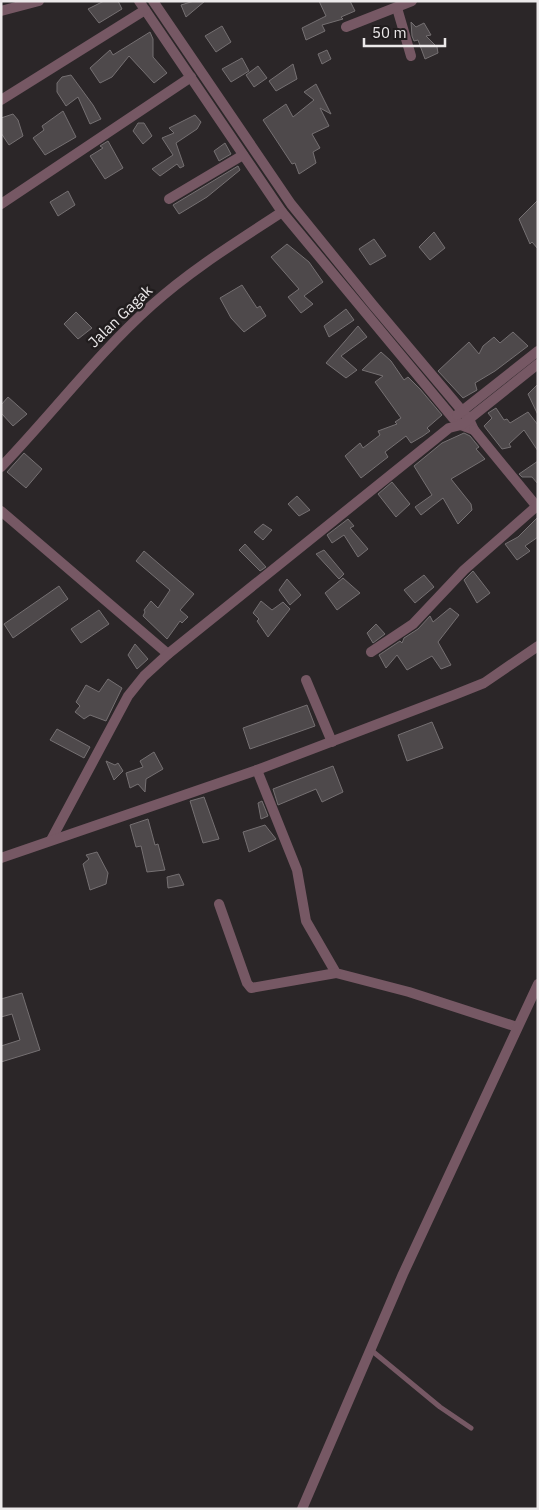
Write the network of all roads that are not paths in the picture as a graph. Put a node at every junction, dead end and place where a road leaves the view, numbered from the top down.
1 (39, 1) edge
2 (138, 1) edge
3 (153, 1) edge
4 (412, 1) edge
5 (397, 8) junction
6 (145, 10) junction
7 (1, 11) edge
8 (346, 27) dead end
9 (411, 56) dead end
10 (191, 77) junction
11 (1, 100) edge
12 (243, 155) junction
13 (169, 199) dead end
14 (1, 204) edge
15 (282, 212) junction
16 (538, 351) edge
17 (538, 364) edge
18 (459, 420) junction
19 (1, 467) edge
20 (537, 506) edge
21 (1, 511) edge
22 (538, 646) edge
23 (372, 652) dead end
24 (168, 654) junction
25 (306, 680) dead end
26 (332, 742) junction
27 (257, 770) junction
28 (51, 840) junction
29 (1, 858) edge
30 (219, 904) dead end
31 (336, 973) junction
32 (538, 984) edge
33 (517, 1027) junction
34 (371, 1350) junction
35 (471, 1428) dead end
36 (302, 1509) edge

1 - 7 street
2 - 6 street
3 - 18 street
4 - 5 street
5 - 8 street
5 - 9 street
6 - 10 street
6 - 11 street
10 - 12 street
10 - 14 street
12 - 13 street
12 - 15 street
15 - 18 street
15 - 19 street, Jalan Gagak
16 - 18 street
17 - 18 street
18 - 20 street
18 - 24 street
20 - 23 street
21 - 24 street
22 - 26 street
24 - 28 street
25 - 26 street
26 - 27 street
27 - 28 street
27 - 31 street
28 - 29 street
30 - 31 street
31 - 33 street
32 - 33 street
33 - 34 street
34 - 35 lane
34 - 36 street

